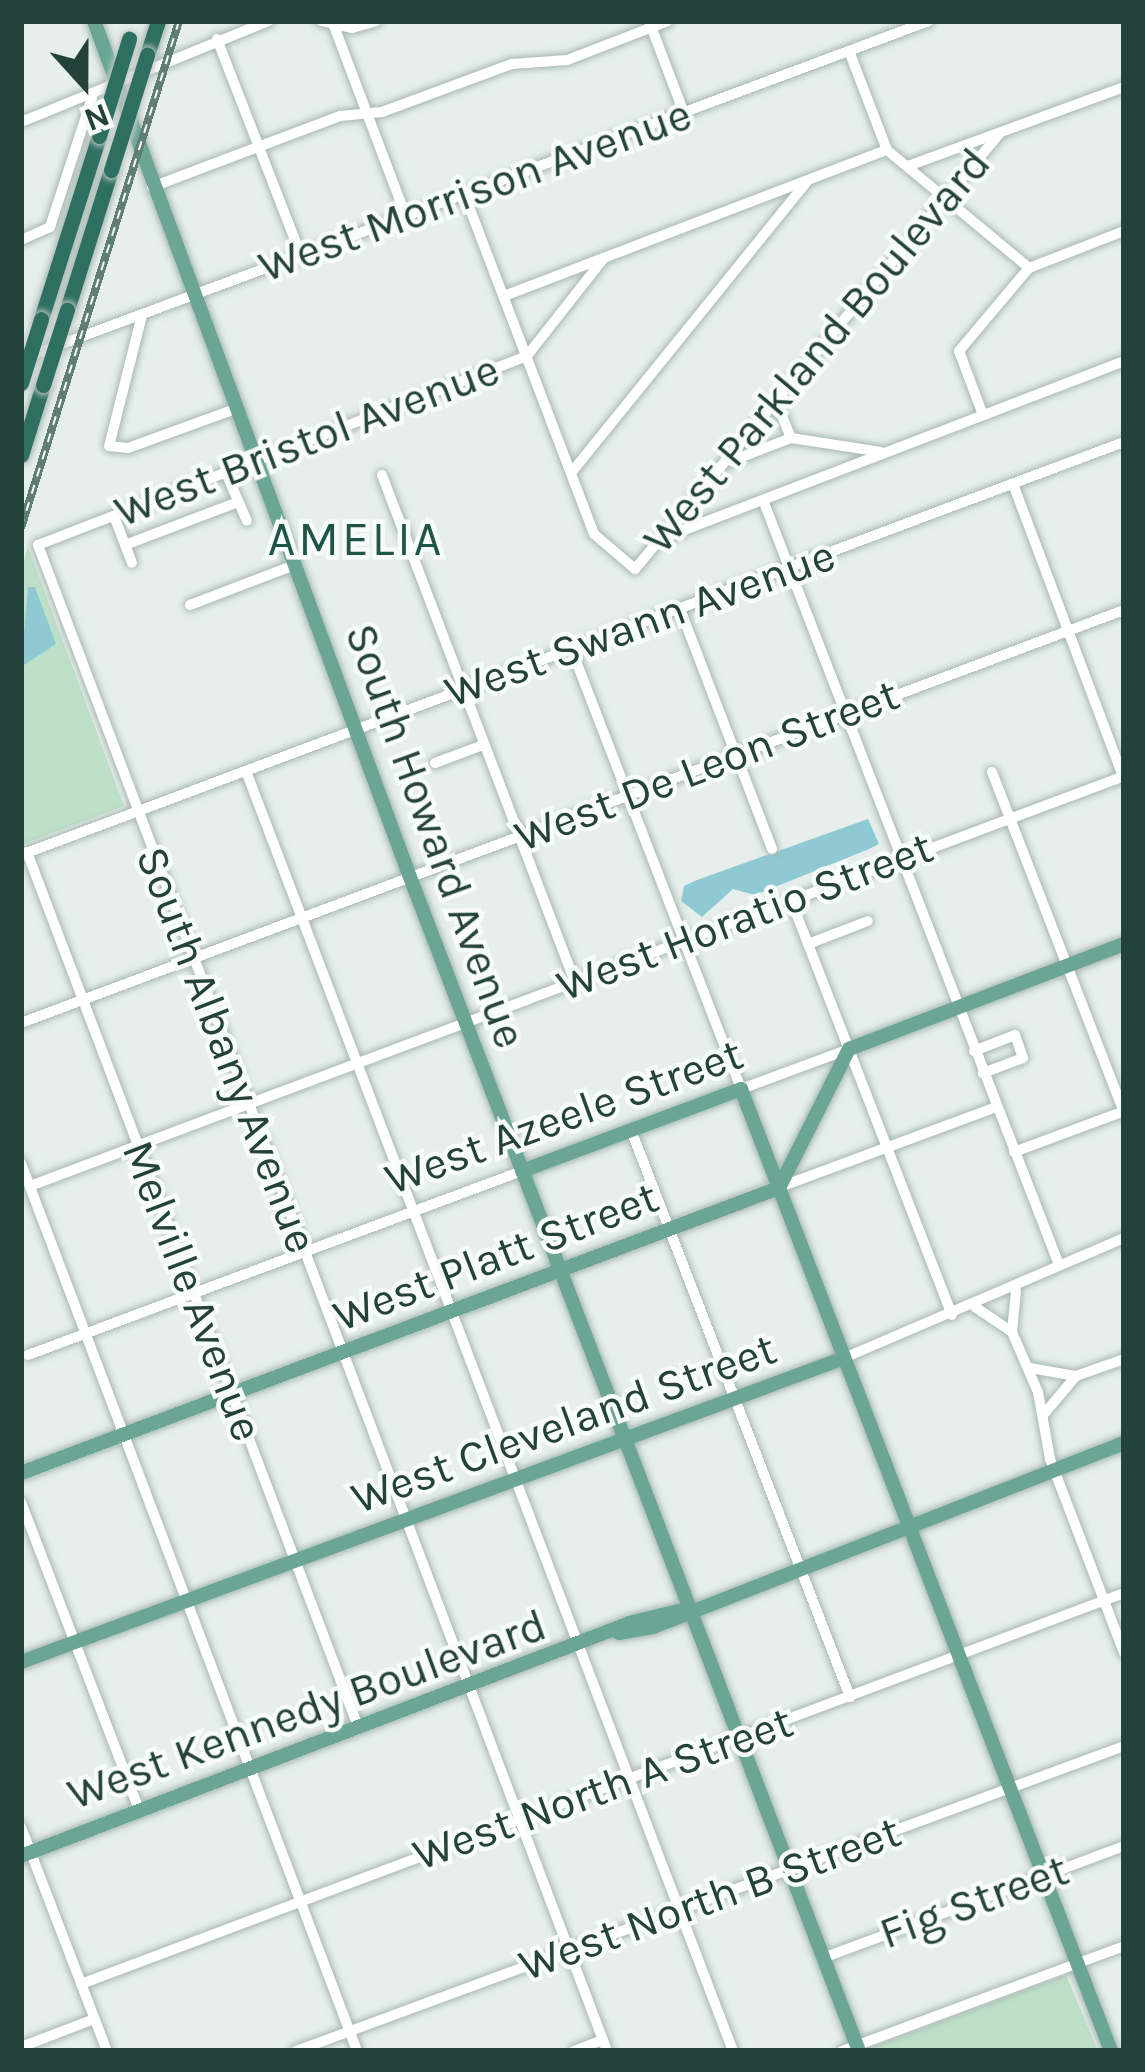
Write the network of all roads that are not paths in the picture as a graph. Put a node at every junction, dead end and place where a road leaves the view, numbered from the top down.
1 (94, 21) edge
2 (135, 21) edge
3 (158, 21) edge
4 (245, 21) edge
5 (269, 21) edge
6 (321, 21) edge
7 (376, 21) edge
8 (668, 21) edge
9 (929, 21) edge
10 (650, 24) edge
11 (334, 26) junction
12 (233, 33) junction
13 (217, 39) junction
14 (850, 51) junction
15 (115, 86) junction
16 (1124, 88) edge
17 (93, 95) junction
18 (367, 112) junction
19 (684, 113) junction
20 (21, 122) edge
21 (1000, 133) junction
22 (257, 147) junction
23 (887, 150) junction
24 (908, 166) junction
25 (808, 180) junction
26 (152, 187) junction
27 (465, 196) junction
28 (943, 197) junction
29 (406, 217) junction
30 (1124, 231) edge
31 (21, 240) edge
32 (301, 256) junction
33 (604, 258) junction
34 (1030, 268) junction
35 (194, 295) junction
36 (504, 296) junction
37 (142, 315) junction
38 (527, 356) junction
39 (21, 359) edge
40 (1124, 361) edge
41 (21, 383) edge
42 (976, 398) junction
43 (776, 400) junction
44 (1009, 405) junction
45 (235, 409) junction
46 (983, 415) junction
47 (791, 438) junction
48 (1124, 442) edge
49 (884, 453) junction
50 (21, 455) edge
51 (256, 462) junction
52 (728, 462) junction
53 (226, 473) junction
54 (571, 473) junction
55 (382, 475) dead end
56 (1013, 484) junction
57 (763, 500) junction
58 (238, 502) junction
59 (114, 516) junction
60 (247, 521) dead end
61 (663, 538) junction
62 (38, 545) joint
63 (125, 545) junction
64 (132, 563) dead end
65 (295, 565) junction
66 (788, 568) junction
67 (190, 605) dead end
68 (680, 609) junction
69 (1124, 610) edge
70 (1066, 630) junction
71 (572, 648) junction
72 (462, 691) junction
73 (843, 714) junction
74 (356, 730) junction
75 (483, 745) junction
76 (735, 755) junction
77 (435, 763) dead end
78 (246, 771) junction
79 (992, 772) dead end
80 (1124, 777) edge
81 (627, 796) junction
82 (136, 812) junction
83 (1010, 818) junction
84 (518, 837) junction
85 (772, 849) dead end
86 (24, 854) edge
87 (899, 859) junction
88 (410, 877) junction
89 (791, 900) junction
90 (301, 919) junction
91 (868, 921) dead end
92 (683, 941) junction
93 (808, 944) junction
94 (1124, 944) edge
95 (192, 959) junction
96 (1068, 965) junction
97 (575, 982) junction
98 (82, 1000) junction
99 (957, 1007) junction
100 (21, 1023) edge
101 (465, 1024) junction
102 (849, 1049) junction
103 (974, 1051) junction
104 (357, 1064) junction
105 (983, 1073) junction
106 (741, 1090) junction
107 (248, 1105) junction
108 (996, 1106) junction
109 (1124, 1112) edge
110 (632, 1130) junction
111 (138, 1146) junction
112 (886, 1148) junction
113 (1014, 1152) junction
114 (21, 1163) edge
115 (522, 1171) junction
116 (30, 1186) junction
117 (779, 1188) junction
118 (412, 1211) junction
119 (670, 1230) junction
120 (1124, 1238) edge
121 (302, 1252) junction
122 (1058, 1262) junction
123 (560, 1271) junction
124 (1016, 1291) junction
125 (194, 1293) junction
126 (974, 1306) junction
127 (450, 1312) junction
128 (952, 1315) junction
129 (1012, 1332) junction
130 (85, 1334) junction
131 (341, 1354) junction
132 (28, 1355) dead end
133 (844, 1358) junction
134 (1124, 1359) edge
135 (1030, 1368) junction
136 (1076, 1376) junction
137 (231, 1395) junction
138 (734, 1398) junction
139 (1043, 1414) junction
140 (121, 1436) junction
141 (625, 1439) junction
142 (1124, 1443) edge
143 (1054, 1470) junction
144 (21, 1473) edge
145 (514, 1480) junction
146 (21, 1502) edge
147 (404, 1521) junction
148 (909, 1526) junction
149 (295, 1562) junction
150 (799, 1566) junction
151 (1124, 1593) edge
152 (1104, 1601) junction
153 (185, 1603) junction
154 (684, 1609) junction
155 (76, 1643) junction
156 (579, 1648) junction
157 (1124, 1653) edge
158 (959, 1656) junction
159 (21, 1662) edge
160 (469, 1689) junction
161 (850, 1696) junction
162 (359, 1730) junction
163 (738, 1738) junction
164 (1124, 1746) edge
165 (250, 1770) junction
166 (629, 1779) junction
167 (1010, 1790) junction
168 (140, 1812) junction
169 (519, 1820) junction
170 (21, 1827) edge
171 (1124, 1846) edge
172 (26, 1854) edge
173 (789, 1870) junction
174 (1043, 1876) junction
175 (299, 1901) junction
176 (679, 1909) junction
177 (1124, 1946) edge
178 (569, 1950) junction
179 (823, 1958) junction
180 (1077, 1964) junction
181 (81, 1984) junction
182 (94, 2019) junction
183 (349, 2031) junction
184 (1124, 2045) edge
185 (605, 2046) edge
186 (21, 2047) edge
187 (853, 2049) edge
188 (107, 2051) edge
189 (296, 2051) edge
190 (356, 2051) edge
191 (574, 2051) edge
192 (733, 2051) edge
193 (1110, 2051) edge

1 - 15 main road, South Howard Avenue
2 - 41 highway, bridge
3 - 50 highway, bridge
4 - 12 street
5 - 12 street
6 - 11 street
7 - 11 street
8 - 10 street
9 - 14 street, West Morrison Avenue
10 - 18 street
10 - 19 street
11 - 18 street
12 - 13 street
13 - 15 street
13 - 22 street
14 - 19 street, West Morrison Avenue
14 - 23 street
15 - 17 street
15 - 26 main road, South Howard Avenue
16 - 21 street, West Parkland Boulevard
17 - 20 street
17 - 31 street
18 - 22 street
18 - 29 street
19 - 27 street, West Morrison Avenue
21 - 24 street, West Parkland Boulevard
21 - 28 street, West Parkland Boulevard
22 - 26 street
22 - 32 street
23 - 24 street
23 - 25 street
24 - 28 street
25 - 33 street
25 - 54 street
26 - 35 main road, South Howard Avenue
27 - 29 street, West Morrison Avenue
27 - 36 street
28 - 34 street
28 - 43 street, West Parkland Boulevard
29 - 32 street, West Morrison Avenue
30 - 34 street
32 - 35 street, West Morrison Avenue
33 - 36 street
33 - 38 street, West Bristol Avenue
34 - 42 street
35 - 37 street, West Morrison Avenue
35 - 45 main road, South Howard Avenue
36 - 38 street
37 - 39 street, West Morrison Avenue
37 - 45 street
38 - 51 street, West Bristol Avenue
38 - 54 street
40 - 44 street
42 - 44 street
42 - 46 street
43 - 47 street
43 - 52 street, West Parkland Boulevard
44 - 46 street
45 - 51 main road, South Howard Avenue
46 - 49 street
47 - 49 street
47 - 52 street
48 - 56 street, West Swann Avenue
49 - 57 street
51 - 53 street, West Bristol Avenue
51 - 65 main road, South Howard Avenue
52 - 61 street, West Parkland Boulevard
53 - 58 street
53 - 59 street, West Bristol Avenue
54 - 61 street, West Parkland Boulevard
55 - 72 street
56 - 66 street, West Swann Avenue
56 - 70 street
57 - 61 street
57 - 66 street
58 - 60 street
58 - 63 street
59 - 62 street, West Bristol Avenue
59 - 63 street
62 - 82 street, South Albany Avenue
63 - 64 street
65 - 67 street
65 - 74 main road, South Howard Avenue
66 - 68 street, West Swann Avenue
66 - 73 street
68 - 71 street, West Swann Avenue
68 - 76 street
69 - 70 street, West De Leon Street
70 - 73 street, West De Leon Street
70 - 80 street
71 - 72 street, West Swann Avenue
71 - 81 street
72 - 74 street, West Swann Avenue
72 - 75 street
73 - 76 street, West De Leon Street
73 - 87 street
74 - 78 street, West Swann Avenue
74 - 88 main road, South Howard Avenue
75 - 77 street
75 - 84 street
76 - 81 street, West De Leon Street
76 - 85 street
78 - 82 street, West Swann Avenue
78 - 90 street
79 - 83 street
80 - 83 street, West Horatio Street
81 - 84 street, West De Leon Street
81 - 92 street
82 - 86 street, West Swann Avenue
82 - 95 street, South Albany Avenue
83 - 87 street, West Horatio Street
83 - 96 street
84 - 88 street, West De Leon Street
84 - 97 street
86 - 98 street, Melville Avenue
87 - 89 street, West Horatio Street
87 - 99 street
88 - 90 street, West De Leon Street
88 - 101 main road, South Howard Avenue
89 - 92 street, West Horatio Street
89 - 93 street
90 - 95 street, West De Leon Street
90 - 104 street
91 - 93 street
92 - 97 street, West Horatio Street
92 - 106 street
93 - 102 street
94 - 96 main road, West Azeele Street
95 - 98 street, West De Leon Street
95 - 107 street, South Albany Avenue
96 - 99 main road, West Azeele Street
96 - 109 street
97 - 101 street, West Horatio Street
98 - 100 street, West De Leon Street
98 - 111 street, Melville Avenue
99 - 102 main road, West Azeele Street
99 - 103 street
101 - 104 street, West Horatio Street
101 - 115 main road, South Howard Avenue
102 - 106 street, West Azeele Street
102 - 112 street
102 - 117 main road
103 - 105 street
103 - 105 street
104 - 107 street, West Horatio Street
104 - 118 street
105 - 108 street
106 - 110 main road, West Azeele Street
106 - 117 main road
107 - 111 street, West Horatio Street
107 - 121 street, South Albany Avenue
108 - 112 street, West Platt Street
108 - 113 street
109 - 113 street
110 - 115 main road, West Azeele Street
110 - 119 street
111 - 116 street, West Horatio Street
111 - 125 street, Melville Avenue
112 - 117 street, West Platt Street
112 - 128 street
113 - 122 street
114 - 116 street
115 - 118 street, West Azeele Street
115 - 123 main road, South Howard Avenue
116 - 130 street
117 - 119 main road, West Platt Street
117 - 133 main road
118 - 121 street, West Azeele Street
118 - 127 street
119 - 123 main road, West Platt Street
119 - 138 street
120 - 122 street, West Cleveland Street
121 - 125 street, West Azeele Street
121 - 131 street, South Albany Avenue
122 - 124 street, West Cleveland Street
123 - 127 main road, West Platt Street
123 - 141 main road, South Howard Avenue
124 - 126 street, West Cleveland Street
124 - 129 street
125 - 130 street, West Azeele Street
125 - 137 street, Melville Avenue
126 - 128 street, West Cleveland Street
126 - 129 street
127 - 131 main road, West Platt Street
127 - 145 street
128 - 133 street, West Cleveland Street
129 - 135 street
130 - 132 street, West Azeele Street
130 - 140 street
131 - 137 main road, West Platt Street
131 - 147 street, South Albany Avenue
133 - 138 main road, West Cleveland Street
133 - 148 main road
134 - 136 street
135 - 136 street
135 - 139 street
136 - 139 street
137 - 140 main road, West Platt Street
137 - 149 street, Melville Avenue
138 - 141 main road, West Cleveland Street
138 - 150 street
139 - 143 street
140 - 144 main road, West Platt Street
140 - 153 street
141 - 145 main road, West Cleveland Street
141 - 154 main road, South Howard Avenue
142 - 143 main road, West Kennedy Boulevard
143 - 148 main road, West Kennedy Boulevard
143 - 152 street
145 - 147 main road, West Cleveland Street
145 - 156 street
146 - 155 street
147 - 149 main road, West Cleveland Street
147 - 160 street, South Albany Avenue
148 - 150 main road, West Kennedy Boulevard
148 - 158 main road
149 - 153 main road, West Cleveland Street
149 - 162 street, Melville Avenue
150 - 154 main road, West Kennedy Boulevard
150 - 161 street
151 - 152 street, West North A Street
152 - 157 street
152 - 158 street, West North A Street
153 - 155 main road, West Cleveland Street
153 - 165 street
154 - 156 main road, West Kennedy Boulevard
154 - 163 main road, South Howard Avenue
155 - 159 main road, West Cleveland Street
155 - 168 street
156 - 160 main road, West Kennedy Boulevard
156 - 166 street
158 - 161 street, West North A Street
158 - 167 main road
160 - 162 main road, West Kennedy Boulevard
160 - 169 street, South Albany Avenue
161 - 163 street, West North A Street
162 - 165 main road, West Kennedy Boulevard
163 - 166 street, West North A Street
163 - 173 main road, South Howard Avenue
164 - 167 street, West North B Street
165 - 168 main road, West Kennedy Boulevard
165 - 175 street
166 - 169 street, West North A Street
166 - 176 street
167 - 173 street, West North B Street
167 - 174 main road
168 - 172 main road, West Kennedy Boulevard
169 - 175 street, West North A Street
169 - 178 street, South Albany Avenue
170 - 172 street
171 - 174 street, Fig Street
172 - 181 street
173 - 176 street, West North B Street
173 - 179 main road, South Howard Avenue
174 - 179 street, Fig Street
174 - 180 main road
175 - 181 street, West North A Street
175 - 183 street
176 - 178 street, West North B Street
176 - 192 street
177 - 180 street
178 - 183 street, West North B Street
178 - 185 street, South Albany Avenue
179 - 187 main road, South Howard Avenue
180 - 187 street
180 - 193 main road
181 - 182 street
182 - 186 street
182 - 188 street
183 - 189 street, West North B Street
183 - 190 street
184 - 193 street
185 - 191 street

